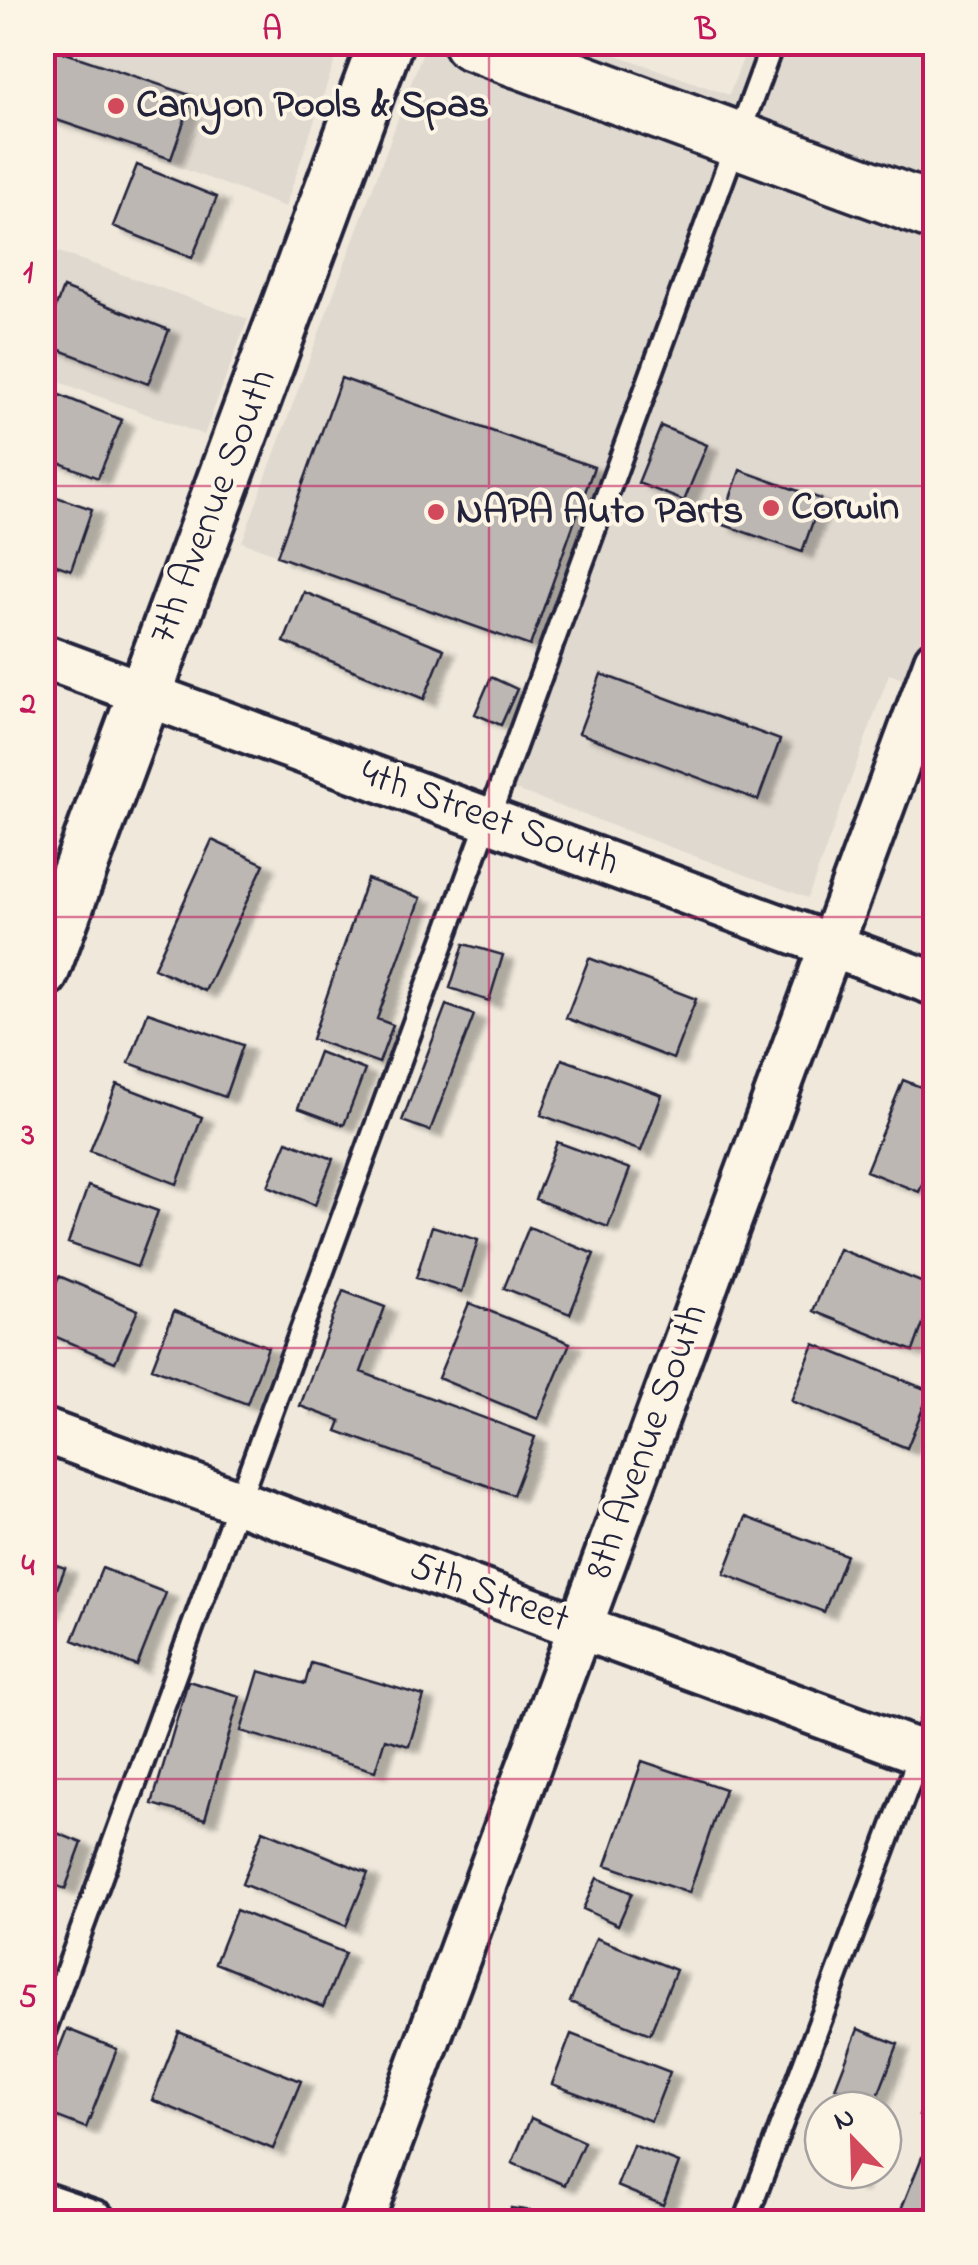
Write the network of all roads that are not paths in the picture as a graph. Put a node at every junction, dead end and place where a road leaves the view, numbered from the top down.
1 (386, 42) edge
2 (472, 42) edge
3 (774, 42) edge
4 (738, 140) junction
5 (936, 213) edge
6 (42, 656) edge
7 (936, 661) edge
8 (143, 693) junction
9 (488, 819) junction
10 (830, 945) junction
11 (42, 972) edge
12 (936, 984) edge
13 (42, 1430) edge
14 (240, 1502) junction
15 (580, 1627) junction
16 (936, 1712) edge
17 (928, 1755) edge
18 (42, 2038) edge
19 (42, 2204) edge
20 (94, 2222) edge
21 (362, 2222) edge
22 (745, 2222) edge

1 - 8 street, 7th Avenue South
2 - 4 main road
3 - 4 lane
4 - 5 main road
4 - 9 lane
6 - 8 street, 4th Street South
7 - 10 street, 8th Avenue South
8 - 9 street, 4th Street South
8 - 11 street, 7th Avenue South
9 - 10 street, 4th Street South
9 - 14 lane
10 - 12 street, 4th Street South
10 - 15 street, 8th Avenue South
13 - 14 street, 5th Street
14 - 15 street, 5th Street
14 - 18 lane
15 - 17 street, 5th Street
15 - 21 street, 8th Avenue South
16 - 17 lane
17 - 22 lane
19 - 20 street

